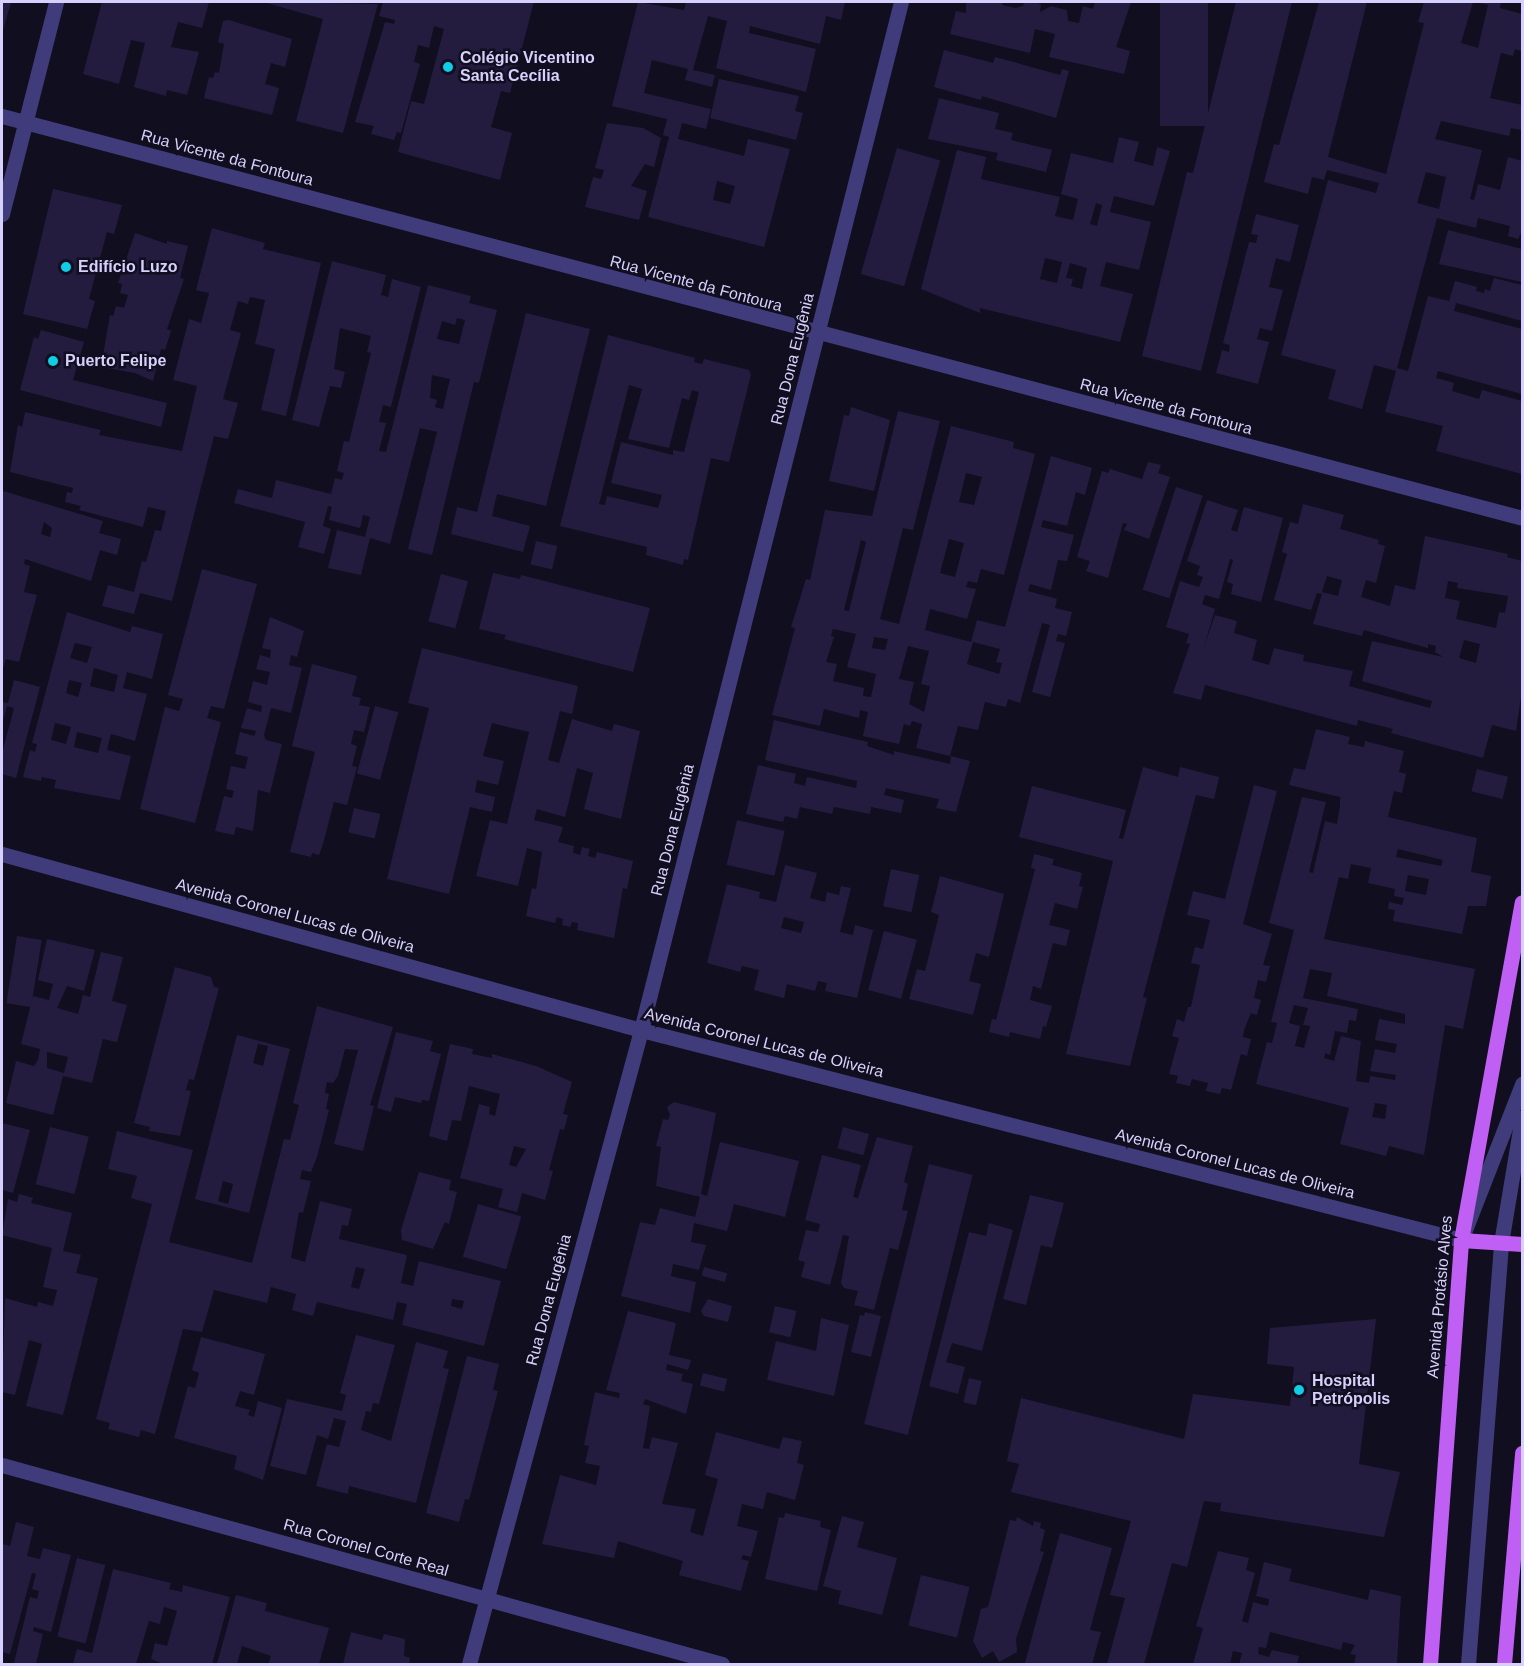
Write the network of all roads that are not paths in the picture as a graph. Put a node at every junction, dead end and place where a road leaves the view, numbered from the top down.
1 (56, 2) edge
2 (901, 2) edge
3 (2, 116) edge
4 (24, 122) junction
5 (2, 214) edge
6 (818, 335) junction
7 (1522, 518) edge
8 (2, 854) edge
9 (1522, 902) edge
10 (641, 1030) junction
11 (1522, 1084) edge
12 (1522, 1118) edge
13 (1461, 1240) junction
14 (1501, 1243) junction
15 (1522, 1244) edge
16 (1522, 1453) edge
17 (2, 1465) edge
18 (486, 1600) junction
19 (469, 1665) edge
20 (722, 1665) edge
21 (1430, 1665) edge
22 (1468, 1665) edge
23 (1504, 1665) edge

1 - 4 street
2 - 6 street, Rua Dona Eugênia
3 - 4 street, Rua Vicente da Fontoura
4 - 5 street
4 - 6 street, Rua Vicente da Fontoura
6 - 7 street, Rua Vicente da Fontoura
6 - 10 street, Rua Dona Eugênia
8 - 10 street, Avenida Coronel Lucas de Oliveira
9 - 13 main road, Avenida Protásio Alves
10 - 13 street, Avenida Coronel Lucas de Oliveira
10 - 18 street, Rua Dona Eugênia
11 - 13 street
12 - 14 street
13 - 14 main road, Avenida Coronel Lucas de Oliveira
13 - 21 main road, Avenida Protásio Alves
14 - 15 main road, Avenida Coronel Lucas de Oliveira
14 - 22 street
16 - 23 main road
17 - 18 street, Rua Coronel Corte Real
18 - 19 street, Rua Dona Eugênia
18 - 20 street, Rua Coronel Corte Real

